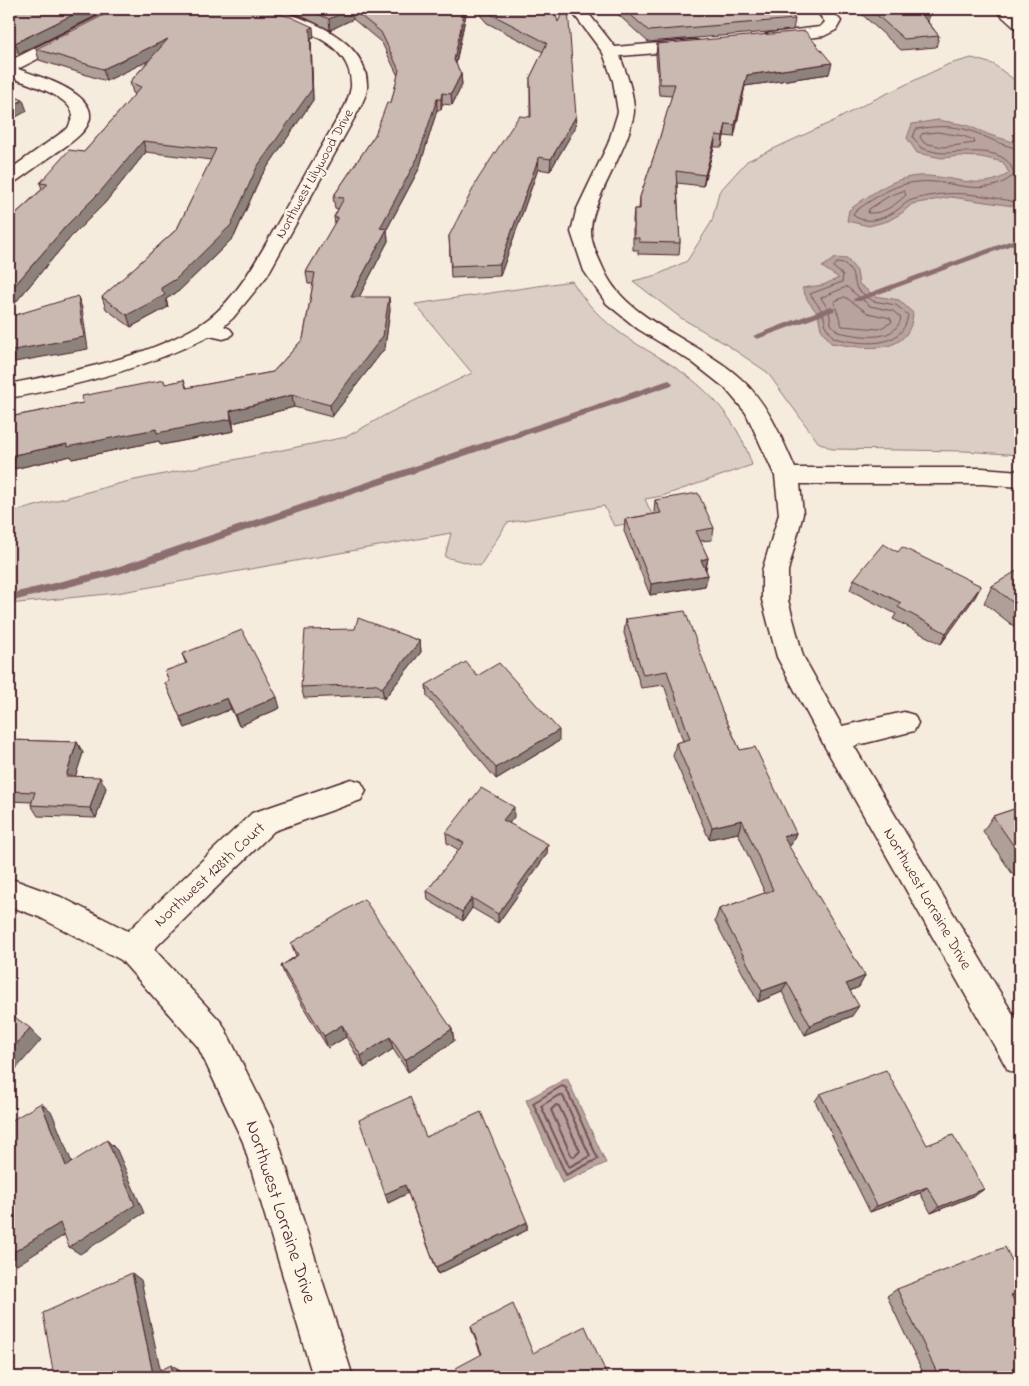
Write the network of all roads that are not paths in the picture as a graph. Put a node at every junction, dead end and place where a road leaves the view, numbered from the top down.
1 (125, 9) edge
2 (246, 9) edge
3 (577, 9) edge
4 (822, 9) edge
5 (1010, 12) edge
6 (1020, 25) edge
7 (756, 39) edge
8 (708, 44) edge
9 (612, 52) junction
10 (9, 67) edge
11 (9, 71) edge
12 (9, 178) edge
13 (9, 391) edge
14 (787, 476) junction
15 (1020, 480) edge
16 (904, 723) dead end
17 (835, 739) junction
18 (351, 791) dead end
19 (9, 892) edge
20 (132, 950) junction
21 (1020, 1058) edge
22 (332, 1377) edge

1 - 10 street
2 - 13 street, Northwest Lilywood Drive
3 - 9 street
4 - 7 street
5 - 6 street
8 - 9 street
9 - 14 street, Northwest Lorraine Drive
11 - 12 street
14 - 15 street
14 - 17 street, Northwest Lorraine Drive
16 - 17 street
17 - 21 street, Northwest Lorraine Drive
18 - 20 street, Northwest 128th Court
19 - 20 street, Northwest Lorraine Drive
20 - 22 street, Northwest Lorraine Drive

